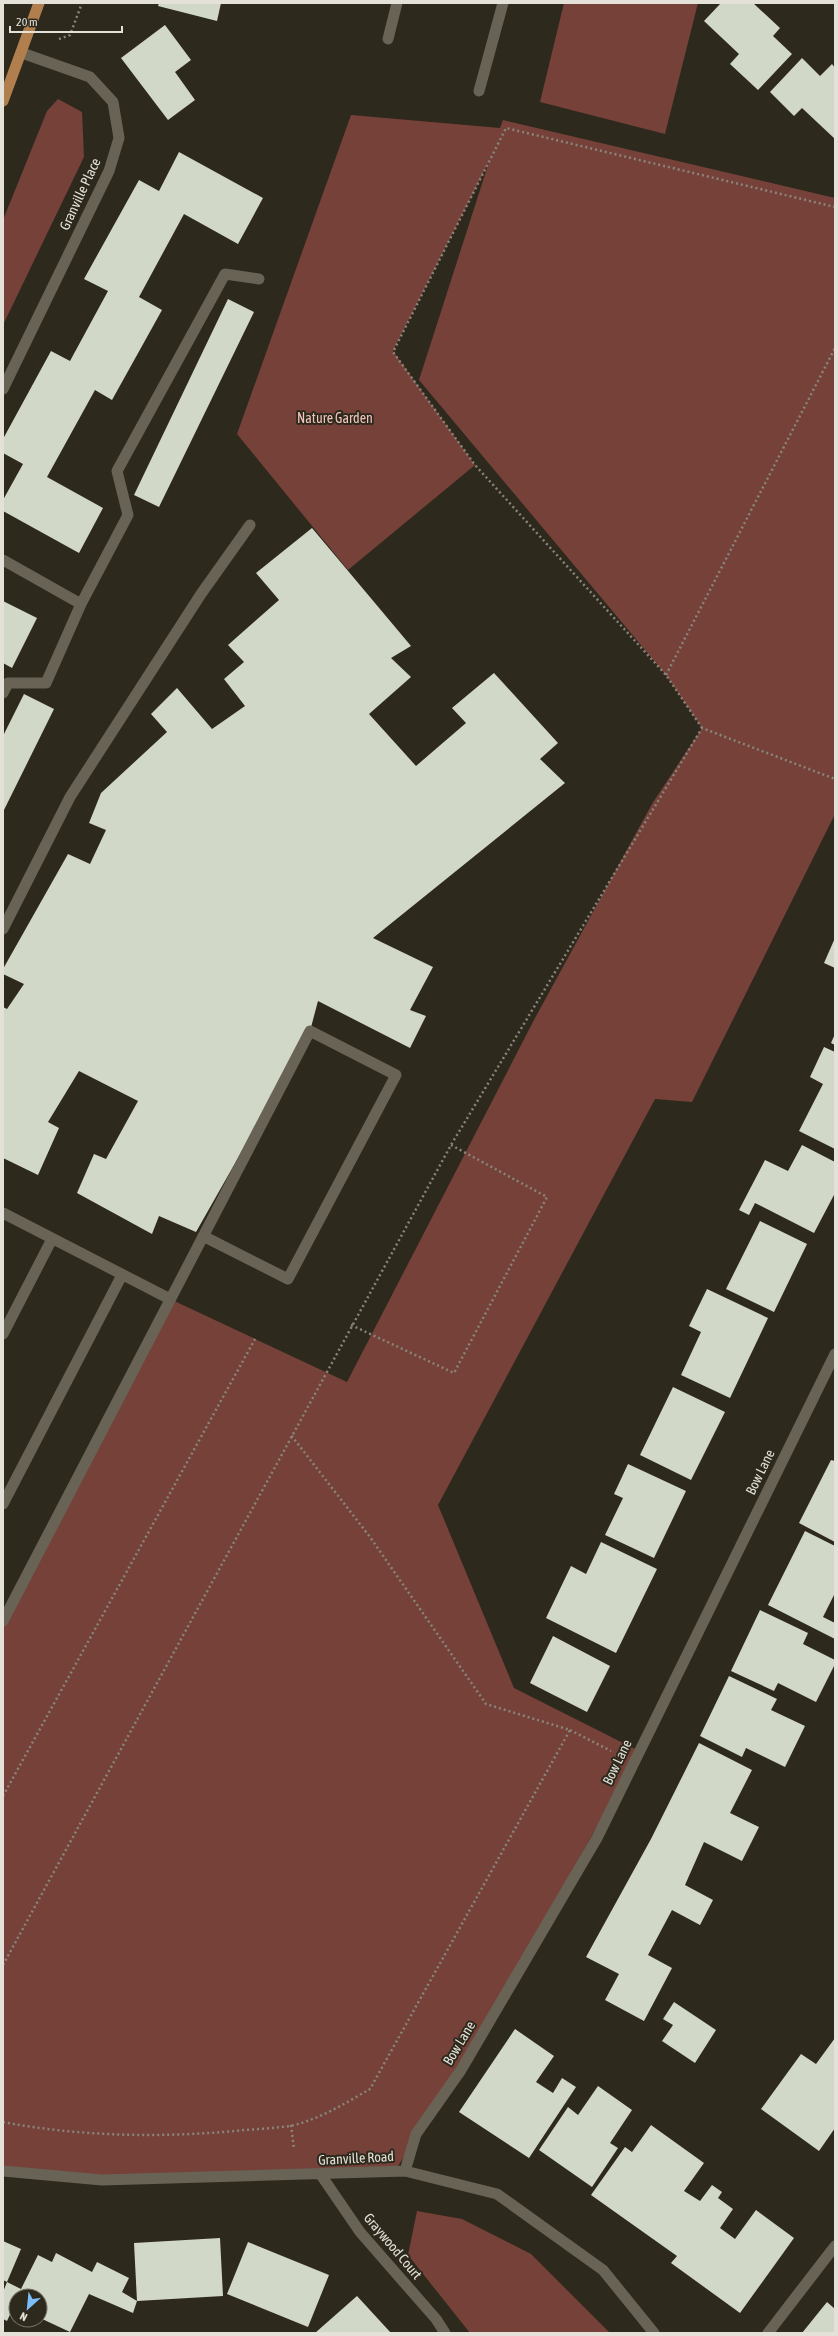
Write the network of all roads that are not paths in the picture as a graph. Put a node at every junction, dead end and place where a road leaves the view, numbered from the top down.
1 (39, 3) edge
2 (397, 3) edge
3 (503, 3) edge
4 (388, 39) dead end
5 (22, 53) junction
6 (479, 91) dead end
7 (3, 101) edge
8 (259, 279) dead end
9 (3, 389) edge
10 (250, 525) dead end
11 (3, 560) edge
12 (81, 604) junction
13 (3, 693) edge
14 (3, 929) edge
15 (3, 1213) edge
16 (203, 1236) junction
17 (52, 1239) junction
18 (122, 1275) junction
19 (170, 1300) junction
20 (3, 1334) edge
21 (835, 1354) edge
22 (3, 1504) edge
23 (3, 1621) edge
24 (3, 2171) edge
25 (405, 2171) junction
26 (321, 2175) junction
27 (835, 2246) edge
28 (446, 2333) edge
29 (654, 2333) edge
30 (768, 2333) edge

1 - 5 main road
2 - 4 street
3 - 6 street
5 - 7 main road
5 - 9 street, Granville Place
8 - 12 street
10 - 14 street
11 - 12 street
12 - 13 street
15 - 17 street
16 - 16 street
16 - 19 street
17 - 18 street
17 - 20 street
18 - 19 street
18 - 22 street
19 - 23 street
21 - 25 street, Bow Lane
24 - 26 street, Granville Road
25 - 26 street, Granville Road
25 - 29 street, Granville Road
26 - 28 street, Graywood Court
27 - 30 street

